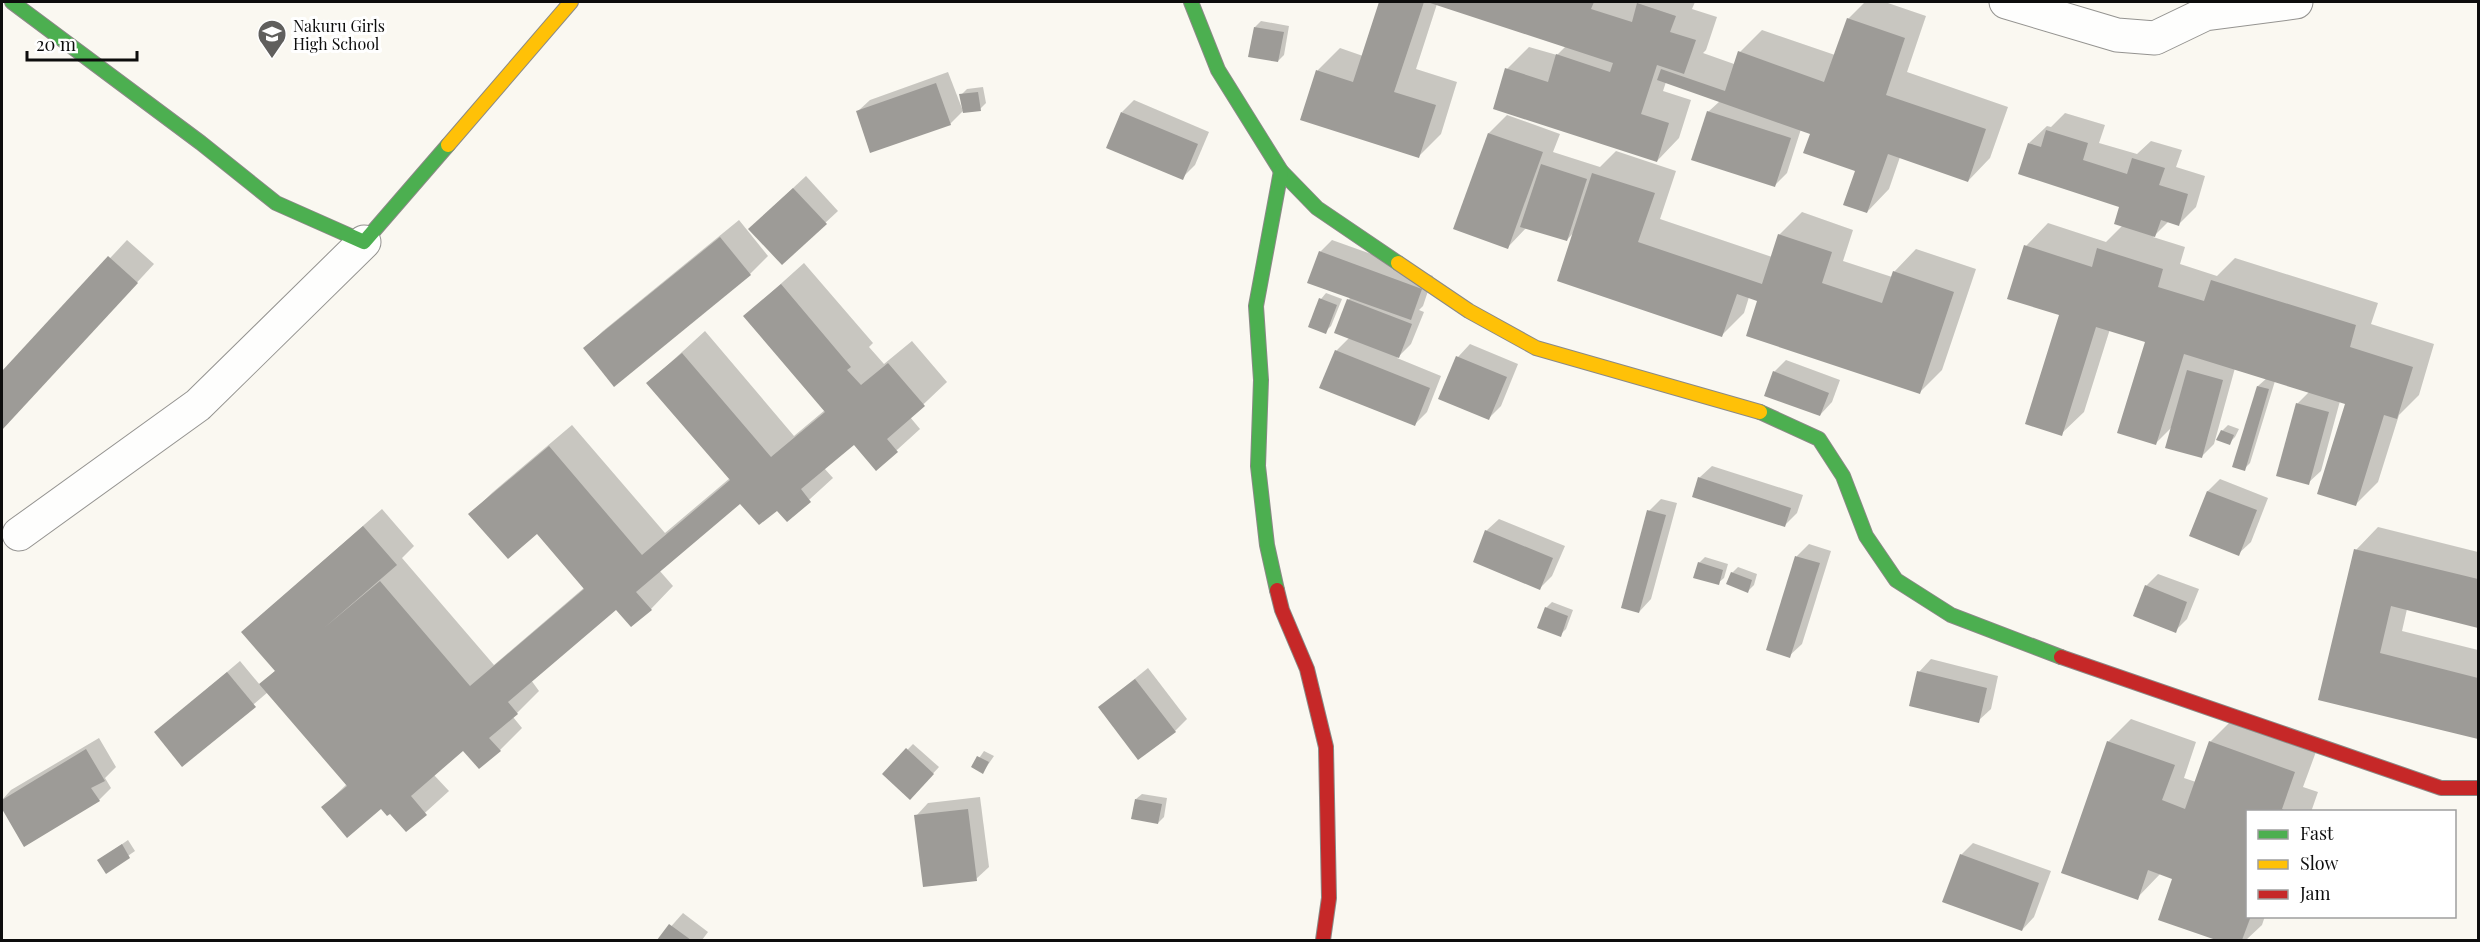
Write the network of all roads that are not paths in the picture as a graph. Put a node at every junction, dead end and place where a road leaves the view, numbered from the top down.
1 (12, 2) edge
2 (571, 2) edge
3 (1191, 2) edge
4 (2006, 2) edge
5 (2296, 2) edge
6 (1281, 171) junction
7 (364, 242) junction
8 (19, 534) dead end
9 (2478, 788) edge
10 (1323, 940) edge

1 - 7 street
2 - 7 street
3 - 6 street
4 - 5 street
6 - 9 street
6 - 10 street
7 - 8 street

